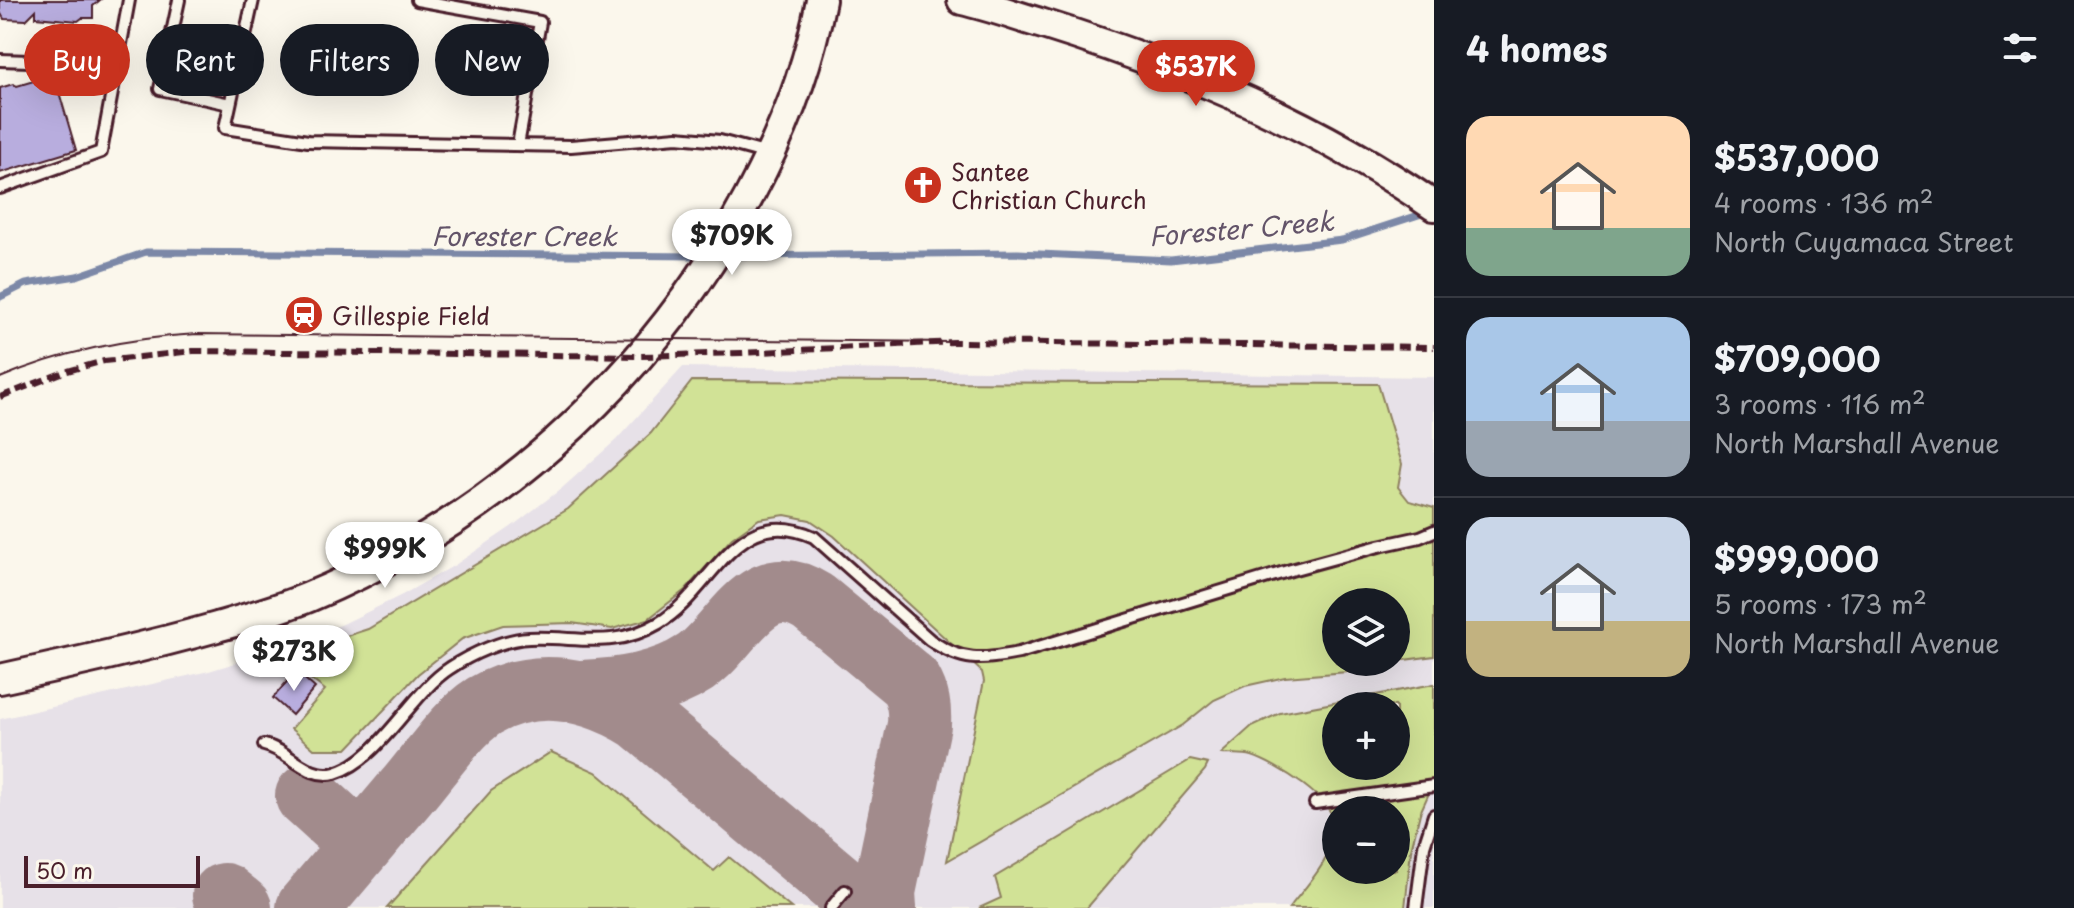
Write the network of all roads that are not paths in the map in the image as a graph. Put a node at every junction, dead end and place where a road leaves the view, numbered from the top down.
1 (129, 0) edge
2 (179, 0) edge
3 (253, 0) edge
4 (417, 0) edge
5 (821, 0) edge
6 (962, 0) edge
7 (124, 24) edge
8 (0, 60) edge
9 (24, 61) edge
10 (111, 96) edge
11 (230, 104) junction
12 (518, 145) junction
13 (770, 154) junction
14 (0, 188) edge
15 (1434, 206) edge
16 (1434, 531) edge
17 (0, 679) edge
18 (264, 745) dead end
19 (1434, 786) edge
20 (1315, 803) dead end
21 (1434, 815) edge
22 (845, 891) dead end
23 (831, 908) edge
24 (1416, 908) edge

1 - 7 lane
2 - 11 lane
3 - 11 lane
4 - 12 lane
5 - 13 main road
6 - 15 main road
8 - 9 lane
10 - 14 lane
11 - 12 lane
12 - 13 lane
13 - 17 main road
16 - 18 lane
19 - 20 lane
21 - 24 lane
22 - 23 lane

